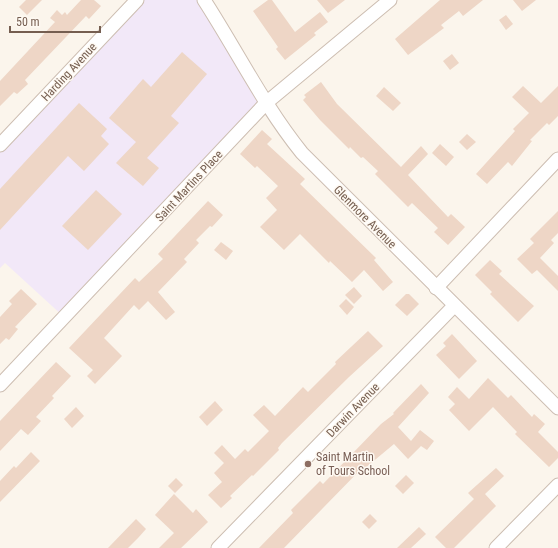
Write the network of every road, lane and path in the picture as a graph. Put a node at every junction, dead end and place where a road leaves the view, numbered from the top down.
1 (137, 0) edge
2 (204, 0) edge
3 (390, 0) edge
4 (266, 103) junction
5 (2, 140) edge
6 (558, 159) edge
7 (436, 288) junction
8 (454, 306) junction
9 (0, 385) edge
10 (558, 408) edge
11 (558, 485) edge
12 (218, 548) edge
13 (496, 548) edge

1 - 5 street, Harding Avenue
2 - 4 street, Glenmore Avenue
3 - 4 street, Saint Martins Place
4 - 7 street, Glenmore Avenue
4 - 9 street, Saint Martins Place
6 - 7 street
7 - 8 street, Glenmore Avenue
8 - 10 street, Glenmore Avenue
8 - 12 street, Darwin Avenue
11 - 13 street

